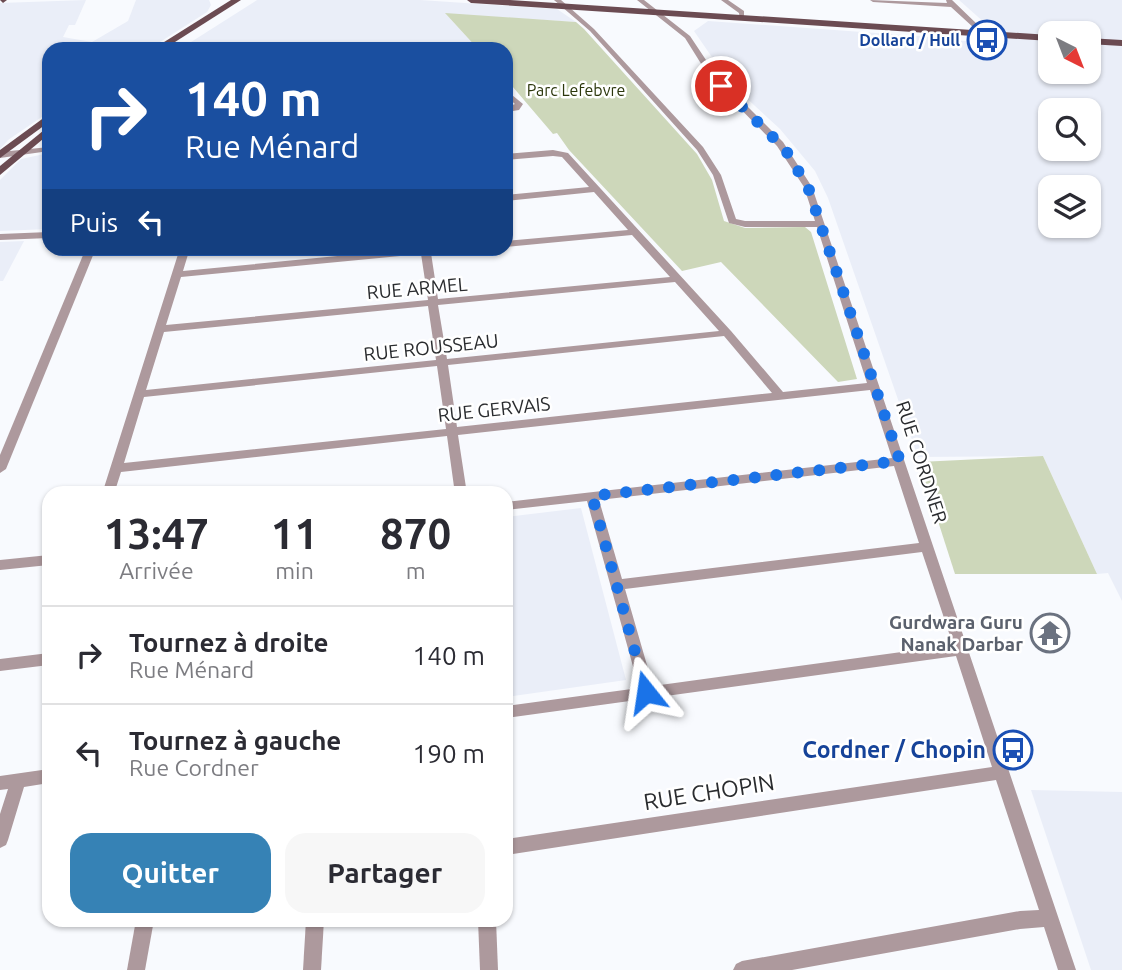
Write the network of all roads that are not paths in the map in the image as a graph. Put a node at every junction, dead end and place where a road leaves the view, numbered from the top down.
1 (471, 0) edge
2 (724, 0) edge
3 (873, 0) edge
4 (214, 1) edge
5 (241, 1) edge
6 (488, 1) edge
7 (641, 1) edge
8 (950, 2) edge
9 (561, 3) edge
10 (633, 11) junction
11 (658, 13) junction
12 (211, 16) junction
13 (706, 16) junction
14 (742, 19) junction
15 (682, 31) junction
16 (982, 35) junction
17 (1038, 39) edge
18 (169, 42) edge
19 (183, 42) edge
20 (1101, 44) edge
21 (1122, 46) edge
22 (513, 98) edge
23 (518, 102) joint
24 (513, 109) edge
25 (42, 123) edge
26 (42, 135) edge
27 (42, 150) edge
28 (18, 154) junction
29 (562, 154) joint
30 (0, 156) edge
31 (513, 157) edge
32 (0, 172) edge
33 (596, 189) junction
34 (513, 197) edge
35 (821, 224) junction
36 (634, 232) junction
37 (42, 235) edge
38 (0, 237) edge
39 (513, 243) edge
40 (88, 256) edge
41 (183, 256) edge
42 (363, 256) edge
43 (426, 256) edge
44 (177, 274) junction
45 (677, 279) junction
46 (432, 304) junction
47 (160, 330) junction
48 (727, 332) junction
49 (440, 363) junction
50 (874, 386) junction
51 (139, 394) junction
52 (779, 395) junction
53 (451, 432) junction
54 (900, 461) junction
55 (116, 468) junction
56 (0, 469) edge
57 (110, 486) edge
58 (460, 486) edge
59 (592, 496) junction
60 (513, 505) edge
61 (928, 547) junction
62 (42, 561) edge
63 (0, 565) edge
64 (617, 585) junction
65 (961, 650) junction
66 (42, 660) edge
67 (0, 665) edge
68 (646, 692) junction
69 (513, 711) edge
70 (1002, 772) junction
71 (42, 777) edge
72 (18, 781) junction
73 (0, 783) edge
74 (0, 840) edge
75 (513, 846) edge
76 (1051, 918) junction
77 (144, 927) edge
78 (315, 927) edge
79 (486, 927) edge
80 (136, 970) edge
81 (312, 970) edge
82 (489, 970) edge
83 (742, 970) edge
84 (1068, 970) edge

1 - 6 main road
2 - 14 street
3 - 8 street
4 - 12 main road
5 - 12 main road
5 - 19 main road
6 - 9 main road
7 - 10 main road
7 - 11 street, RUE CORDNER
8 - 16 street
9 - 10 main road
9 - 35 street
10 - 11 main road
11 - 13 main road
11 - 15 street, RUE CORDNER
12 - 18 main road
13 - 14 main road
13 - 15 main road
14 - 16 main road
15 - 35 street, RUE CORDNER
16 - 17 main road
20 - 21 main road
22 - 23 street
23 - 24 street
25 - 30 main road
26 - 28 main road
27 - 28 street
28 - 30 street
28 - 32 main road
29 - 31 street
29 - 33 street
33 - 34 street
33 - 36 street
35 - 50 street, RUE CORDNER
36 - 39 street
36 - 45 street
37 - 38 street
40 - 56 street
41 - 44 street
42 - 44 street
43 - 46 street
44 - 47 street
45 - 46 street, RUE ARMEL
45 - 48 street
46 - 47 street, RUE ARMEL
46 - 49 street
47 - 51 street
48 - 49 street, RUE ROUSSEAU
48 - 52 street
49 - 51 street, RUE ROUSSEAU
49 - 53 street
50 - 52 street, RUE GERVAIS
50 - 54 street, RUE CORDNER
51 - 55 street
52 - 53 street, RUE GERVAIS
53 - 55 street, RUE GERVAIS
53 - 58 street
54 - 59 street
54 - 61 street, RUE CORDNER
55 - 57 street
59 - 60 street
59 - 64 street
61 - 64 street
61 - 65 street, RUE CORDNER
62 - 63 street
64 - 68 street
65 - 68 street
65 - 70 street, RUE CORDNER
66 - 67 street
68 - 69 street
70 - 75 street, RUE CHOPIN
70 - 76 street, RUE CORDNER
71 - 72 street
72 - 73 street
72 - 74 street
76 - 83 street
76 - 84 street, RUE CORDNER
77 - 80 street
78 - 81 street
79 - 82 street

